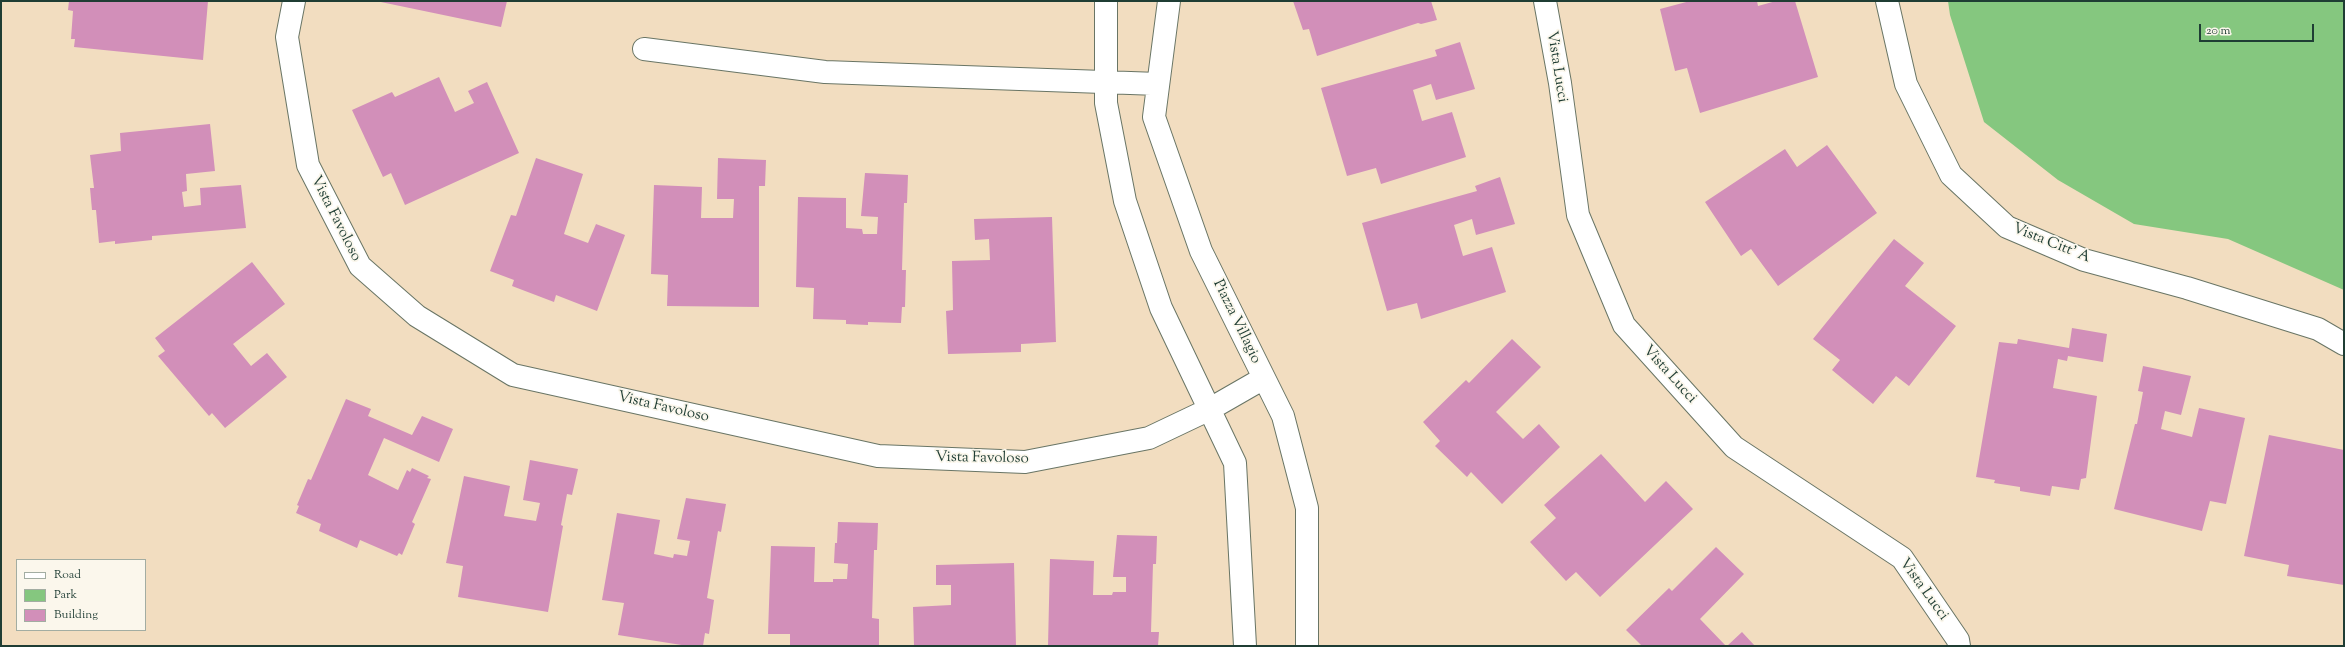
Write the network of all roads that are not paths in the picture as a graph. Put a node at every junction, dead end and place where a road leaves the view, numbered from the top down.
1 (294, 1) edge
2 (1106, 1) edge
3 (1170, 1) edge
4 (1545, 1) edge
5 (1888, 1) edge
6 (644, 48) dead end
7 (1106, 83) junction
8 (1158, 84) junction
9 (2344, 344) edge
10 (1264, 378) junction
11 (1210, 409) junction
12 (1245, 646) edge
13 (1307, 646) edge
14 (1959, 646) edge

1 - 11 street, Vista Favoloso
2 - 7 street
3 - 8 street, Piazza Villagio
4 - 14 street, Vista Lucci
5 - 9 street, Vista Citt' A
6 - 7 street
7 - 8 street
7 - 11 street
8 - 10 street, Piazza Villagio
10 - 11 street, Vista Favoloso
10 - 13 street, Piazza Villagio
11 - 12 street

